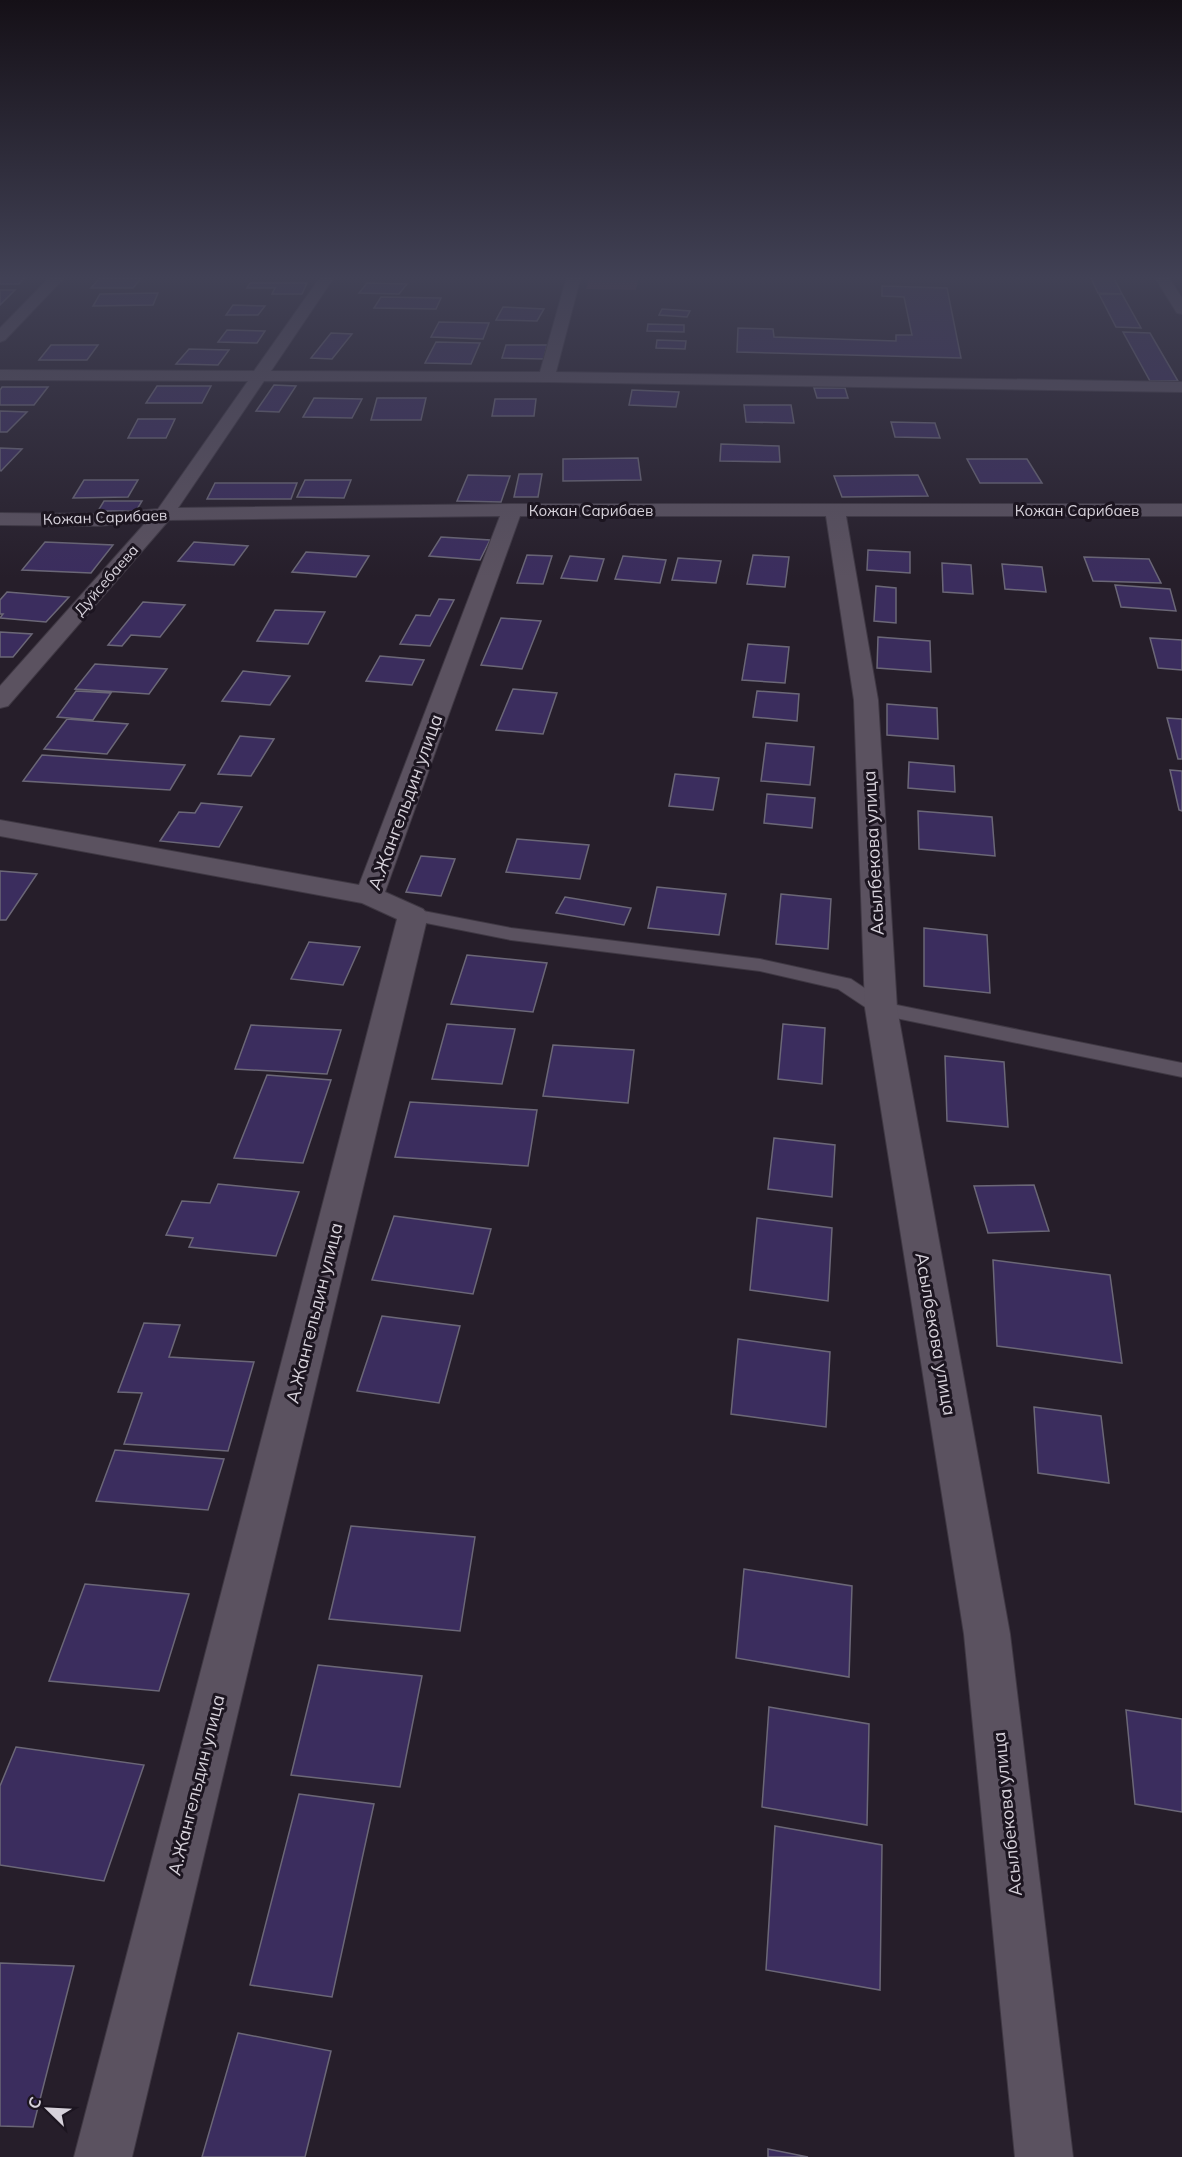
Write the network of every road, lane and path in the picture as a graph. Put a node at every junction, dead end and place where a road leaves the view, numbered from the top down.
1 (258, 377) edge
2 (586, 377) edge
3 (1182, 387) edge
4 (512, 510) junction
5 (1182, 510) edge
6 (835, 511) junction
7 (164, 514) junction
8 (0, 519) edge
9 (0, 701) edge
10 (0, 828) edge
11 (369, 896) junction
12 (413, 915) junction
13 (881, 1008) junction
14 (1182, 1070) edge
15 (103, 2157) edge
16 (1044, 2157) edge

1 - 7 street, Дуйсебаева
2 - 3 street
4 - 6 street, Кожан Сарибаев
4 - 7 street, Кожан Сарибаев
4 - 11 street, А.Жангельдин улица
5 - 6 street, Кожан Сарибаев
6 - 13 street, Асылбекова улица
7 - 8 street, Кожан Сарибаев
7 - 9 street, Дуйсебаева
10 - 11 street
11 - 12 street, А.Жангельдин улица
12 - 13 lane
12 - 15 street, А.Жангельдин улица
13 - 14 lane
13 - 16 street, Асылбекова улица

